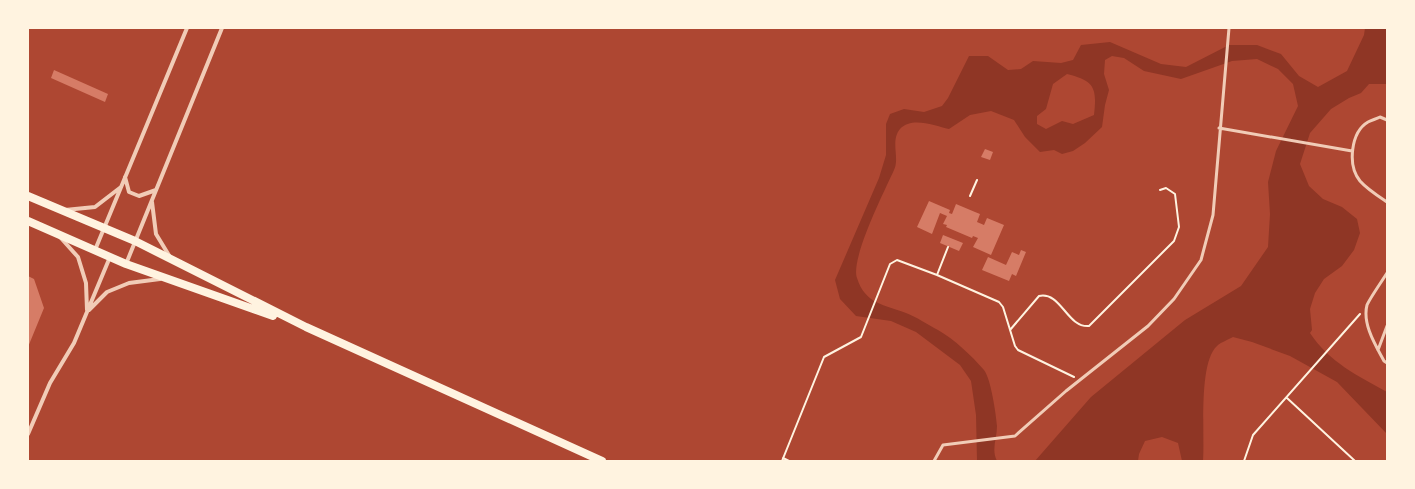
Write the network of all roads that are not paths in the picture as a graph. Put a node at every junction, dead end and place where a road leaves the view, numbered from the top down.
1 (187, 28) edge
2 (222, 28) edge
3 (1228, 28) edge
4 (1387, 120) edge
5 (1219, 128) junction
6 (1352, 151) junction
7 (125, 176) junction
8 (121, 186) junction
9 (156, 190) junction
10 (28, 196) edge
11 (152, 200) junction
12 (1387, 202) edge
13 (61, 210) junction
14 (28, 221) edge
15 (104, 228) junction
16 (55, 233) junction
17 (135, 241) junction
18 (95, 250) junction
19 (110, 257) junction
20 (171, 259) junction
21 (126, 264) junction
22 (1387, 273) edge
23 (166, 278) junction
24 (87, 312) junction
25 (1387, 326) edge
26 (306, 328) junction
27 (1378, 350) junction
28 (1387, 363) edge
29 (28, 434) edge
30 (602, 461) edge
31 (934, 461) edge

1 - 7 street
2 - 9 street
3 - 5 lane
4 - 6 lane
5 - 6 lane
5 - 31 lane
6 - 12 lane
7 - 8 street
7 - 9 street
8 - 13 street
8 - 15 street
9 - 11 street
10 - 13 main road
11 - 17 street
11 - 20 street
13 - 15 main road
14 - 16 main road
15 - 17 main road
15 - 18 street
16 - 18 main road
16 - 24 street
17 - 20 main road
17 - 21 street
18 - 19 main road
19 - 21 main road
19 - 24 street
20 - 26 main road
21 - 23 main road
22 - 27 lane
23 - 24 street
23 - 26 main road
24 - 29 street
25 - 27 lane
26 - 30 main road
27 - 28 lane

